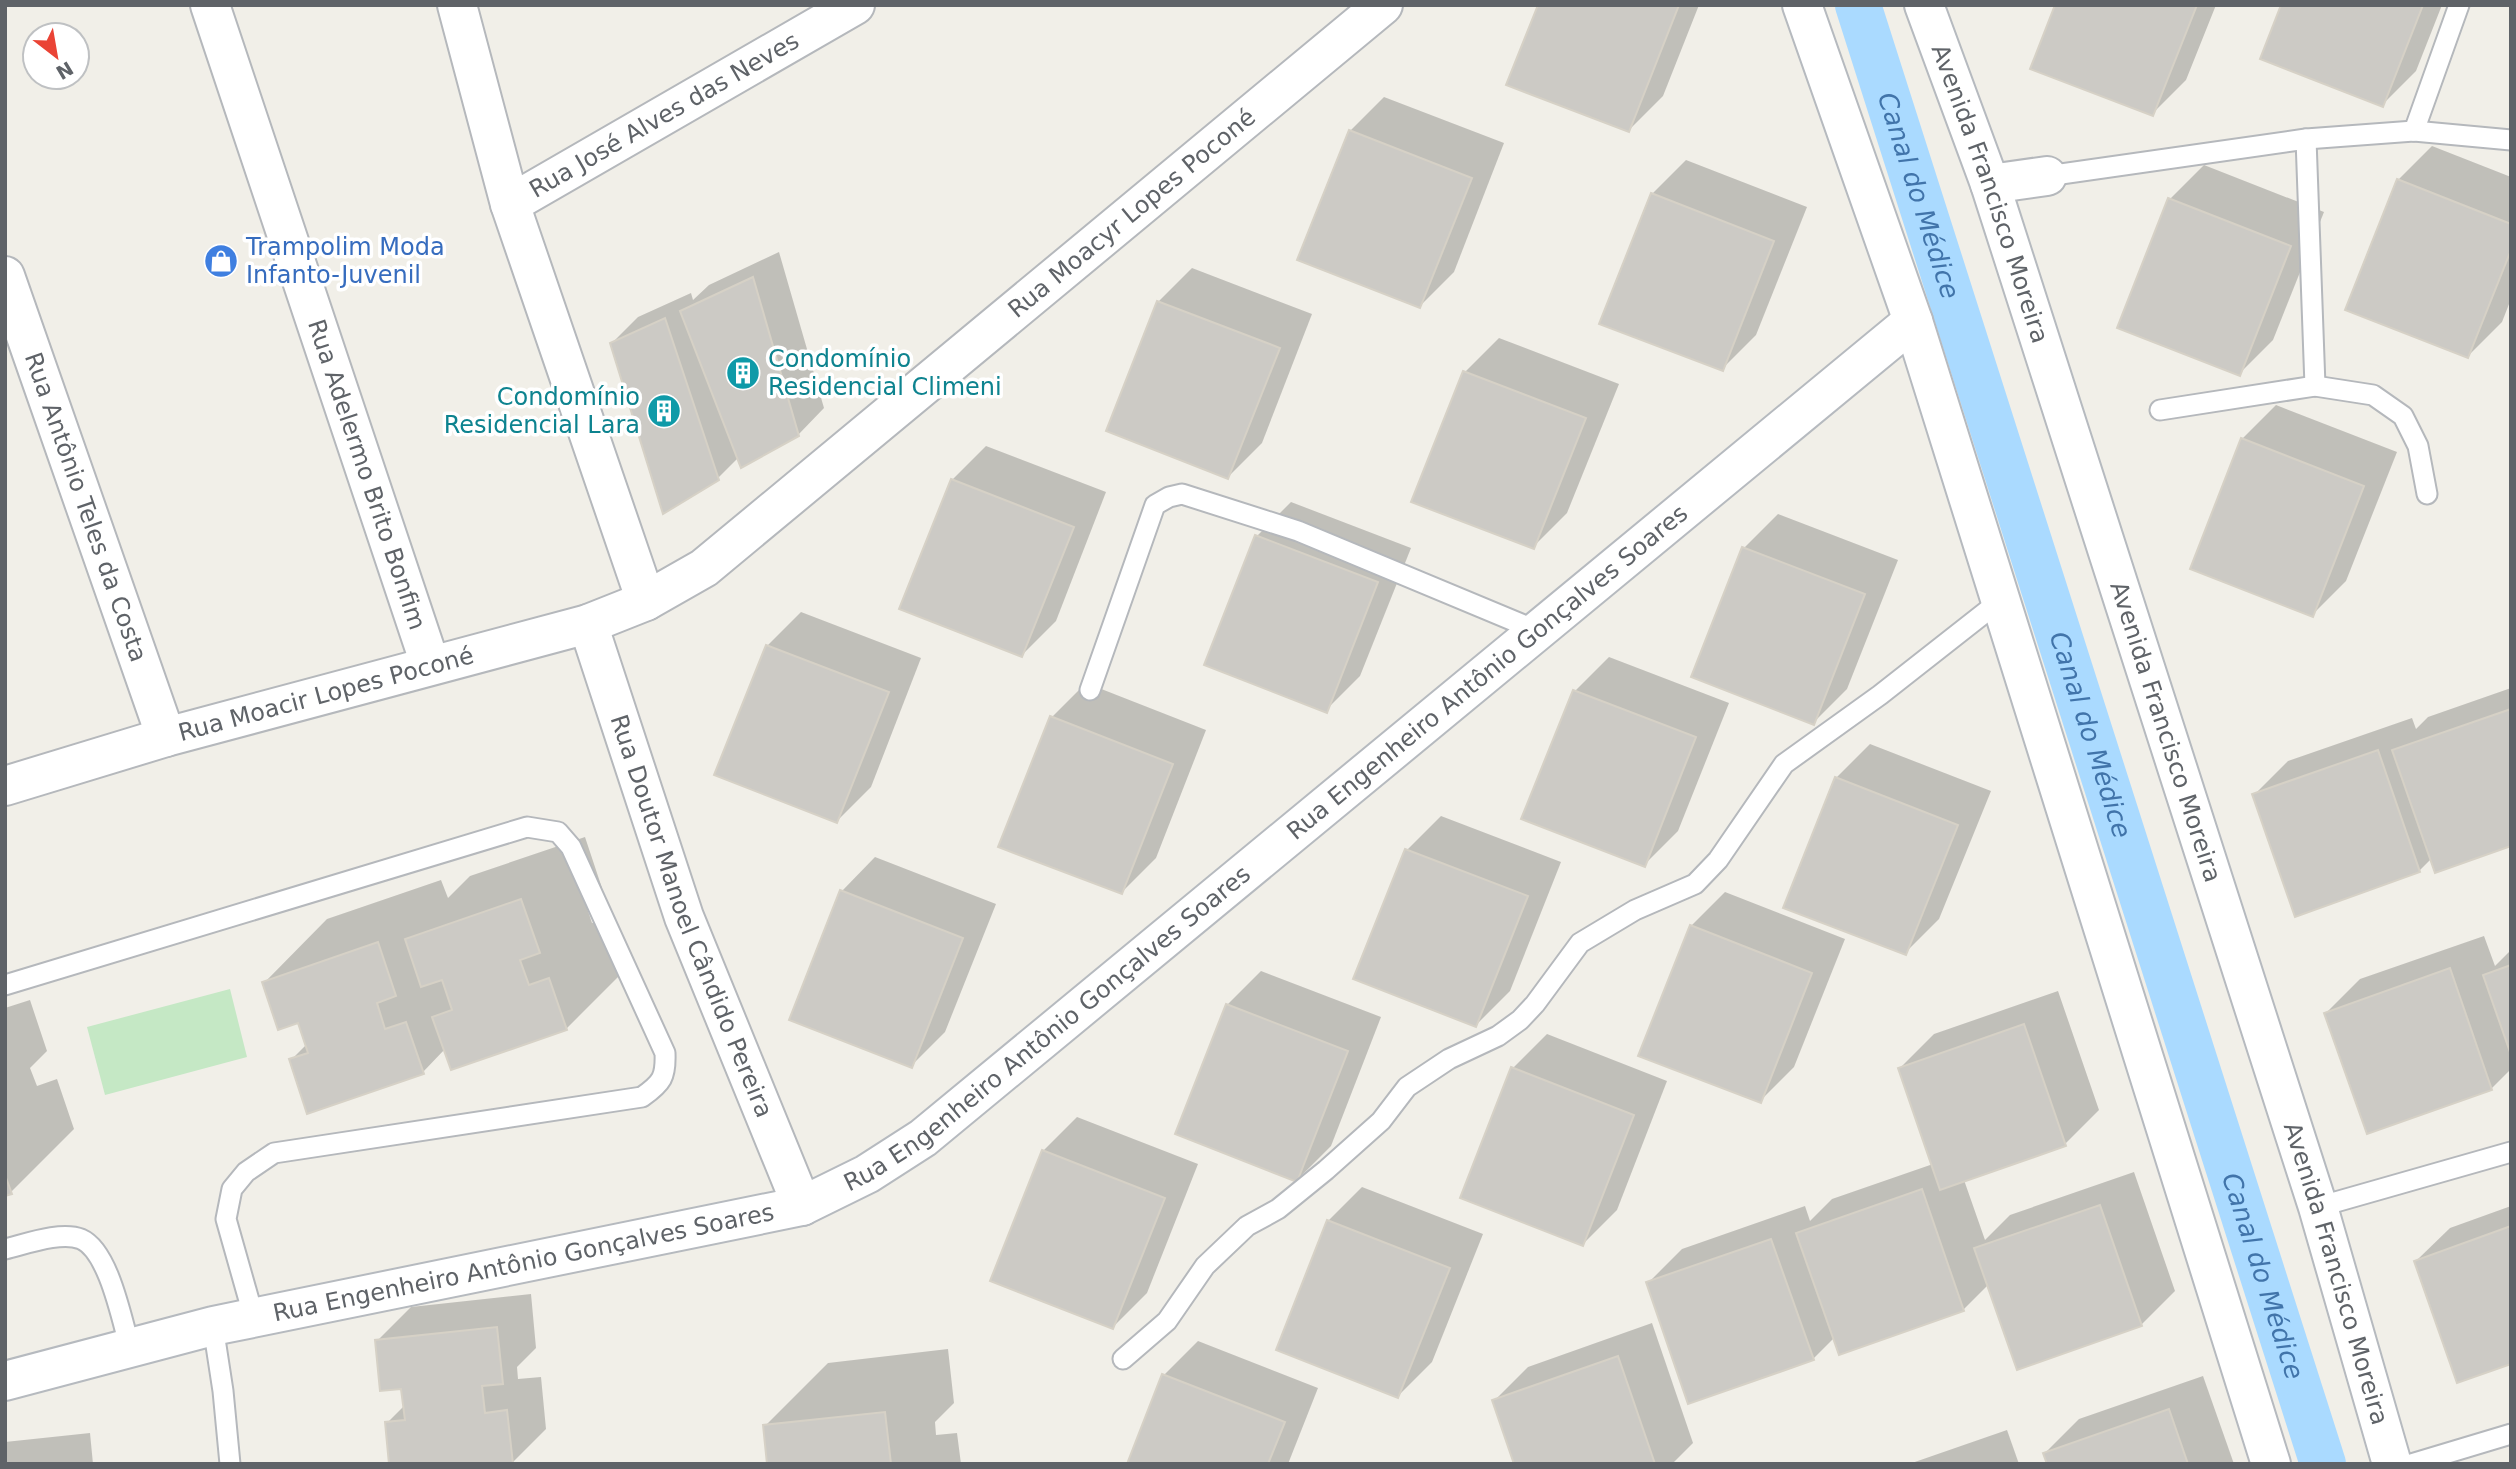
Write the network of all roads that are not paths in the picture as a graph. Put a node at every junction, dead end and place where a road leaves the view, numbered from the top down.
1 (209, 5) edge
2 (457, 5) edge
3 (855, 5) edge
4 (1383, 5) edge
5 (1802, 5) edge
6 (1924, 5) edge
7 (2459, 5) edge
8 (2414, 131) junction
9 (2306, 139) junction
10 (2511, 140) edge
11 (2047, 176) joint
12 (1990, 184) junction
13 (510, 204) junction
14 (5, 276) edge
15 (1913, 321) junction
16 (2315, 386) junction
17 (2160, 410) dead end
18 (2427, 494) dead end
19 (2001, 600) junction
20 (646, 601) junction
21 (588, 624) junction
22 (1538, 631) junction
23 (430, 664) junction
24 (1090, 690) dead end
25 (166, 737) junction
26 (5, 786) edge
27 (5, 985) edge
28 (2511, 1152) edge
29 (802, 1206) junction
30 (2318, 1207) junction
31 (5, 1249) edge
32 (254, 1318) junction
33 (213, 1326) junction
34 (130, 1348) junction
35 (1123, 1359) dead end
36 (5, 1381) edge
37 (2511, 1434) edge
38 (230, 1464) edge
39 (2271, 1464) edge
40 (2392, 1464) edge
41 (2411, 1464) edge

1 - 23 street, Rua Adelermo Brito Bonfim
2 - 13 street
3 - 13 street, Rua José Alves das Neves
4 - 20 street, Rua Moacyr Lopes Poconé
5 - 15 street
6 - 12 street, Avenida Francisco Moreira
7 - 8 lane
8 - 9 lane
8 - 10 lane
9 - 11 lane
9 - 16 lane
11 - 12 street
12 - 30 street, Avenida Francisco Moreira
13 - 20 street
14 - 25 street, Rua Antônio Teles da Costa
15 - 19 street
15 - 22 street, Rua Engenheiro Antônio Gonçalves Soares
16 - 17 lane
16 - 18 lane
19 - 35 lane
19 - 39 street
20 - 21 street, Rua Moacir Lopes Poconé
21 - 23 street, Rua Moacir Lopes Poconé
21 - 29 street, Rua Doutor Manoel Cândido Pereira
22 - 24 lane
22 - 29 street, Rua Engenheiro Antônio Gonçalves Soares
23 - 25 street, Rua Moacir Lopes Poconé
25 - 26 street, Rua Moacir Lopes Poconé
27 - 32 lane
28 - 30 lane
29 - 32 street, Rua Engenheiro Antônio Gonçalves Soares
30 - 40 street, Avenida Francisco Moreira
31 - 34 lane
32 - 33 street, Rua Engenheiro Antônio Gonçalves Soares
33 - 34 street, Rua Engenheiro Antônio Gonçalves Soares
33 - 38 lane
34 - 36 street, Rua Engenheiro Antônio Gonçalves Soares
37 - 41 lane

